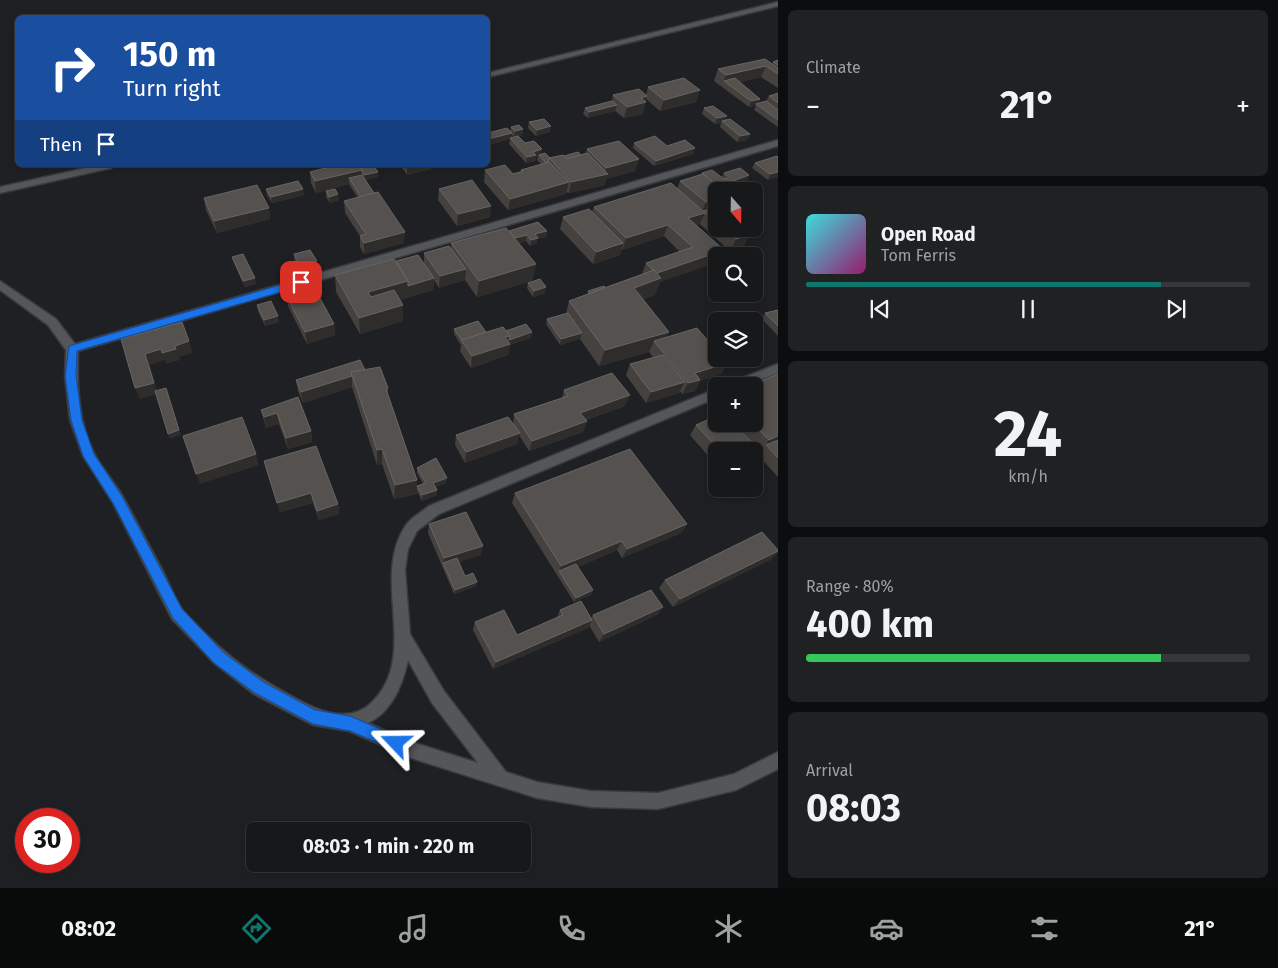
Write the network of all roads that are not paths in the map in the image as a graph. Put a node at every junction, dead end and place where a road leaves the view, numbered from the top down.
1 (778, 4) edge
2 (490, 75) edge
3 (778, 143) edge
4 (102, 167) edge
5 (0, 190) edge
6 (0, 285) edge
7 (72, 349) junction
8 (778, 368) edge
9 (756, 377) edge
10 (708, 396) edge
11 (404, 638) junction
12 (350, 724) junction
13 (778, 760) edge
14 (500, 778) junction

1 - 2 street
3 - 7 street
4 - 5 street
6 - 7 street
7 - 12 street
8 - 9 street
10 - 11 street
11 - 12 street
11 - 14 street
12 - 14 street
13 - 14 street

